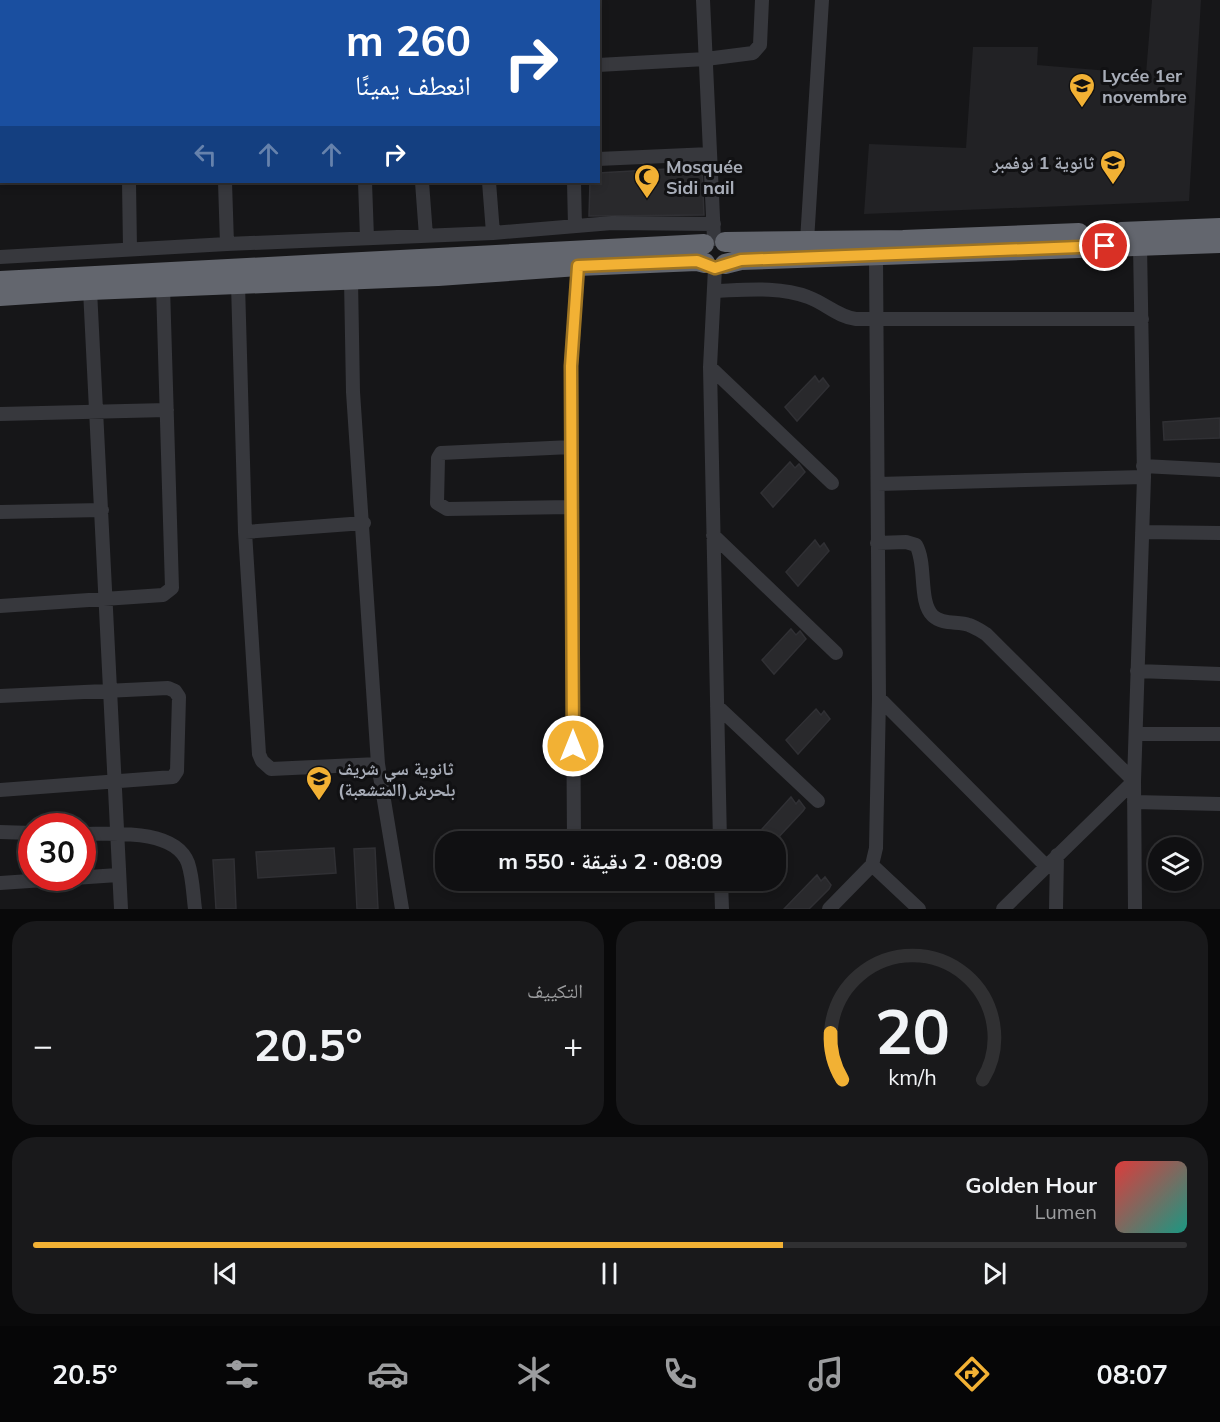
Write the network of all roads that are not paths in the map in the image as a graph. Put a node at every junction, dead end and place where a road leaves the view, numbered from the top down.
1 (703, 0) edge
2 (762, 0) edge
3 (822, 0) edge
4 (706, 60) junction
5 (600, 66) edge
6 (711, 154) junction
7 (600, 159) edge
8 (129, 183) edge
9 (225, 183) edge
10 (365, 183) edge
11 (422, 183) edge
12 (489, 183) edge
13 (574, 183) edge
14 (574, 226) junction
15 (1220, 229) edge
16 (493, 233) junction
17 (426, 236) junction
18 (714, 237) junction
19 (367, 238) junction
20 (807, 241) junction
21 (226, 244) junction
22 (1140, 244) junction
23 (130, 249) junction
24 (876, 256) junction
25 (0, 257) edge
26 (715, 265) junction
27 (578, 266) junction
28 (351, 280) junction
29 (0, 281) edge
30 (238, 284) junction
31 (163, 287) junction
32 (90, 290) junction
33 (714, 291) junction
34 (0, 296) edge
35 (1142, 319) junction
36 (875, 320) junction
37 (710, 368) junction
38 (167, 410) junction
39 (94, 413) junction
40 (0, 414) edge
41 (571, 447) junction
42 (1220, 470) edge
43 (1144, 471) junction
44 (832, 483) dead end
45 (878, 484) junction
46 (571, 507) junction
47 (102, 510) junction
48 (0, 512) edge
49 (364, 523) junction
50 (245, 532) junction
51 (1142, 532) junction
52 (1220, 533) edge
53 (713, 536) junction
54 (877, 543) junction
55 (106, 599) junction
56 (0, 606) edge
57 (836, 653) dead end
58 (1137, 671) junction
59 (1220, 674) edge
60 (110, 689) junction
61 (0, 696) edge
62 (879, 698) junction
63 (717, 706) junction
64 (1136, 734) junction
65 (1220, 734) edge
66 (378, 764) junction
67 (114, 782) junction
68 (1134, 782) junction
69 (0, 790) edge
70 (818, 801) dead end
71 (1134, 802) junction
72 (1220, 804) edge
73 (574, 831) edge
74 (720, 831) edge
75 (0, 832) edge
76 (18, 833) edge
77 (96, 834) edge
78 (117, 834) junction
79 (1057, 855) junction
80 (872, 865) junction
81 (1046, 866) junction
82 (118, 875) junction
83 (0, 883) edge
84 (721, 891) edge
85 (121, 909) edge
86 (195, 909) edge
87 (402, 909) edge
88 (722, 909) edge
89 (829, 909) edge
90 (919, 909) edge
91 (1003, 909) edge
92 (1056, 909) edge
93 (1135, 909) edge

1 - 4 street
2 - 4 street
3 - 20 street
4 - 5 street
4 - 6 street
6 - 7 street
6 - 18 street
8 - 23 street
9 - 21 street
10 - 19 street
11 - 17 street
12 - 16 street
13 - 14 street
14 - 16 street
14 - 18 street
15 - 20 highway
15 - 22 highway
16 - 17 street
17 - 19 street
18 - 20 highway
18 - 26 highway
18 - 26 highway
18 - 29 highway
19 - 21 street
21 - 23 street
22 - 24 highway
22 - 35 street
23 - 25 street
24 - 26 highway
24 - 36 street
26 - 27 highway
26 - 33 street
27 - 28 highway
27 - 41 street
28 - 30 highway
28 - 49 street
30 - 31 highway
30 - 50 street
31 - 32 highway
31 - 38 street
32 - 34 highway
32 - 39 street
33 - 36 street
33 - 37 street
35 - 36 street
35 - 43 street
36 - 45 street
37 - 44 street
37 - 53 street
38 - 39 street
38 - 55 street
39 - 40 street
39 - 47 street
41 - 46 street
41 - 46 street
42 - 43 street
43 - 45 street
43 - 51 street
45 - 54 street
46 - 73 street
47 - 48 street
47 - 55 street
49 - 50 street
49 - 66 street
50 - 66 street
51 - 52 street
51 - 58 street
53 - 57 street
53 - 63 street
54 - 62 street
54 - 68 street
55 - 56 street
55 - 60 street
58 - 59 street
58 - 64 street
60 - 61 street
60 - 67 street
60 - 67 street
62 - 80 street
62 - 81 street
63 - 70 street
63 - 74 street
64 - 65 street
64 - 68 street
66 - 87 street
67 - 69 street
67 - 78 street
68 - 71 street
68 - 79 street
71 - 72 street
71 - 93 street
75 - 76 street
77 - 78 street
78 - 82 street
78 - 86 street
79 - 81 street
79 - 92 street
80 - 89 street
80 - 90 street
81 - 91 street
82 - 83 street
82 - 85 street
84 - 88 street

